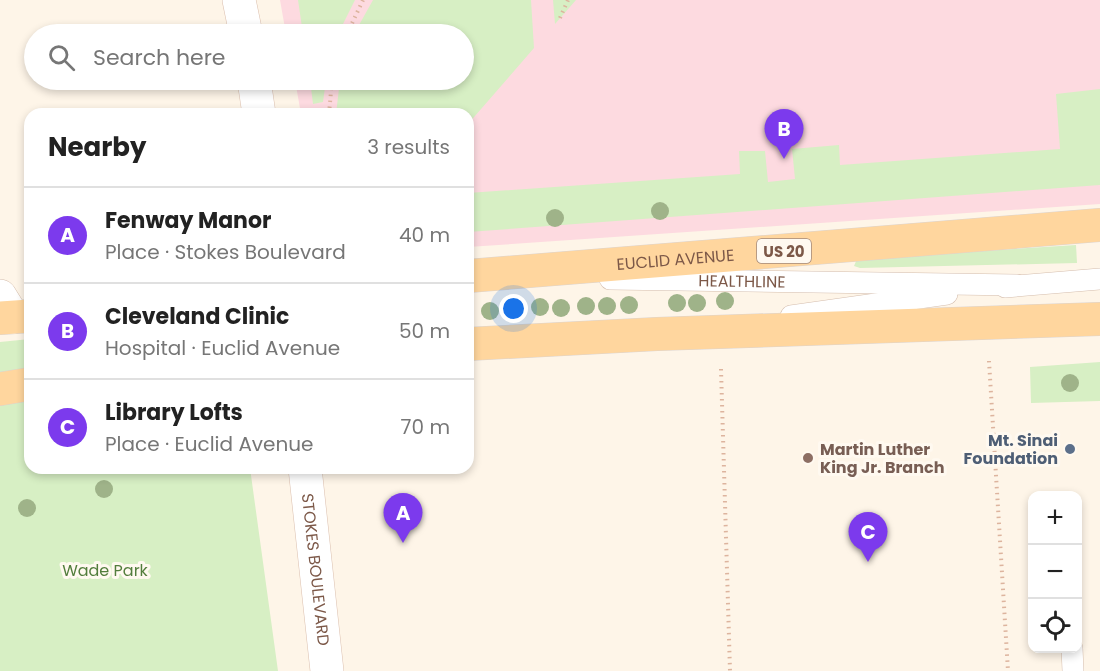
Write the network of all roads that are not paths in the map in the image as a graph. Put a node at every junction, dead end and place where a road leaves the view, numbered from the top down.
1 (239, 0) edge
2 (244, 24) edge
3 (255, 90) edge
4 (258, 108) edge
5 (1100, 225) edge
6 (474, 276) edge
7 (474, 276) edge
8 (1100, 279) edge
9 (1017, 285) junction
10 (1100, 319) edge
11 (657, 334) junction
12 (474, 344) edge
13 (24, 385) edge
14 (0, 389) edge
15 (306, 474) edge
16 (1072, 653) edge
17 (327, 671) edge
18 (1073, 671) edge

1 - 2 main road
3 - 4 main road
5 - 6 main road, EUCLID AVENUE / US 20
7 - 9 lane, HEALTHLINE
8 - 9 lane, HEALTHLINE
9 - 11 lane, HEALTHLINE
10 - 11 main road
11 - 12 main road
13 - 14 main road
15 - 17 main road, STOKES BOULEVARD
16 - 18 lane

